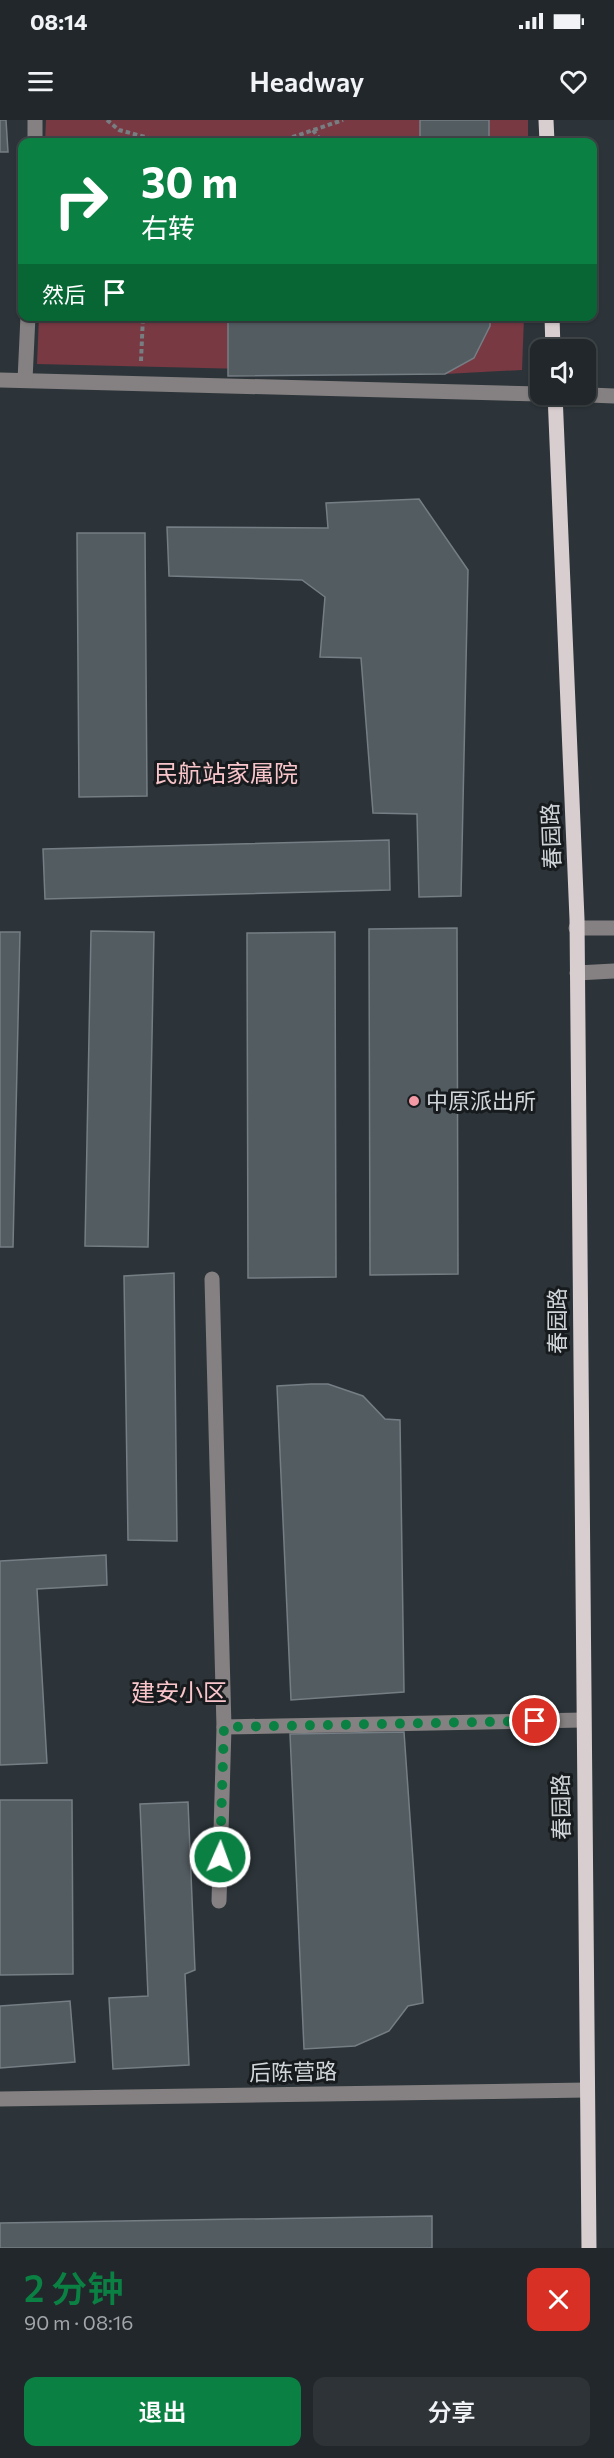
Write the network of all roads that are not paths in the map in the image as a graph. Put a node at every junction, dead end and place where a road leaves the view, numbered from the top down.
1 (35, 120) edge
2 (546, 120) edge
3 (34, 138) edge
4 (547, 138) edge
5 (28, 321) edge
6 (552, 321) edge
7 (553, 339) edge
8 (0, 380) edge
9 (25, 380) junction
10 (530, 394) edge
11 (596, 395) edge
12 (614, 396) edge
13 (555, 405) edge
14 (576, 928) junction
15 (614, 928) edge
16 (614, 971) edge
17 (577, 973) junction
18 (212, 1279) dead end
19 (583, 1720) junction
20 (224, 1727) junction
21 (219, 1901) dead end
22 (587, 2090) junction
23 (0, 2099) edge
24 (589, 2248) edge

1 - 3 street
2 - 4 main road
5 - 9 street
6 - 7 main road
8 - 9 street
9 - 10 street
11 - 12 street
13 - 14 main road, 春园路
14 - 15 street
14 - 17 main road, 春园路
16 - 17 street
17 - 19 main road, 春园路
18 - 20 street
19 - 20 street
19 - 22 main road, 春园路
20 - 21 street
22 - 23 street, 后陈营路
22 - 24 main road, 春园路

